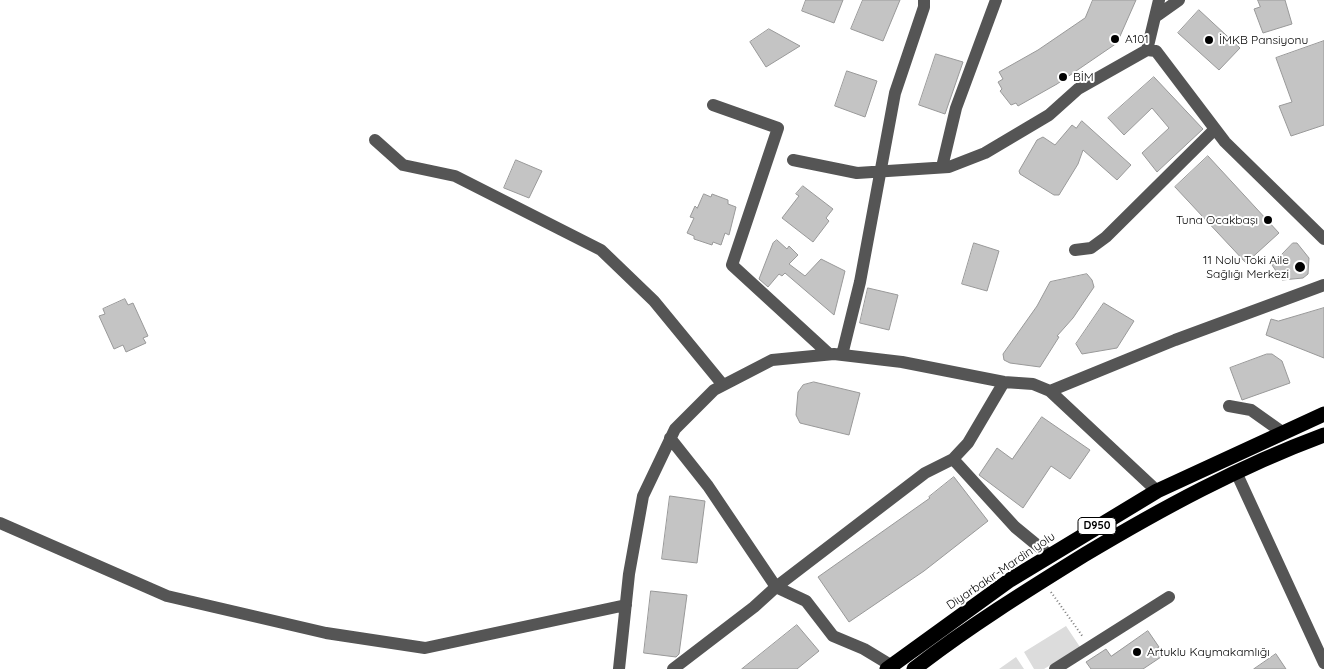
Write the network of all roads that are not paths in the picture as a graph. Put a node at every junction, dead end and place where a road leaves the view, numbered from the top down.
1 (924, 0) edge
2 (996, 0) edge
3 (1159, 0) edge
4 (1179, 0) edge
5 (1155, 17) junction
6 (1147, 50) junction
7 (712, 105) dead end
8 (1215, 128) junction
9 (375, 140) dead end
10 (793, 160) dead end
11 (942, 167) junction
12 (881, 172) junction
13 (1324, 240) edge
14 (1075, 250) dead end
15 (1324, 285) edge
16 (836, 355) junction
17 (1004, 382) junction
18 (723, 386) junction
19 (1050, 392) junction
20 (1229, 406) dead end
21 (1324, 414) edge
22 (1282, 432) junction
23 (1324, 435) edge
24 (670, 438) junction
25 (953, 459) junction
26 (1236, 472) junction
27 (1157, 491) junction
28 (0, 523) edge
29 (1049, 554) junction
30 (776, 587) junction
31 (1170, 596) dead end
32 (626, 605) junction
33 (1324, 663) edge
34 (890, 667) edge
35 (618, 669) edge
36 (673, 669) edge
37 (914, 669) edge
38 (1054, 669) edge

1 - 12 street
2 - 11 street
3 - 5 street
4 - 5 street
5 - 6 street
6 - 8 street
6 - 11 street
7 - 16 street
8 - 13 street
8 - 14 street
9 - 18 street
10 - 12 street
11 - 12 street
12 - 16 street
15 - 19 street
16 - 17 street
16 - 18 street
17 - 19 street
17 - 25 street
18 - 24 street
19 - 27 street
20 - 22 street
21 - 22 highway, Diyarbakır-Mardin yolu / D950
22 - 27 highway, Diyarbakır-Mardin yolu / D950
23 - 26 highway, D950
24 - 30 street
24 - 32 street
25 - 29 street
25 - 30 street
26 - 33 street
26 - 37 highway, D950
27 - 29 highway, Diyarbakır-Mardin yolu / D950
28 - 32 street
29 - 34 highway, Diyarbakır-Mardin yolu / D950
30 - 34 street
30 - 36 street
31 - 38 street
32 - 35 street

